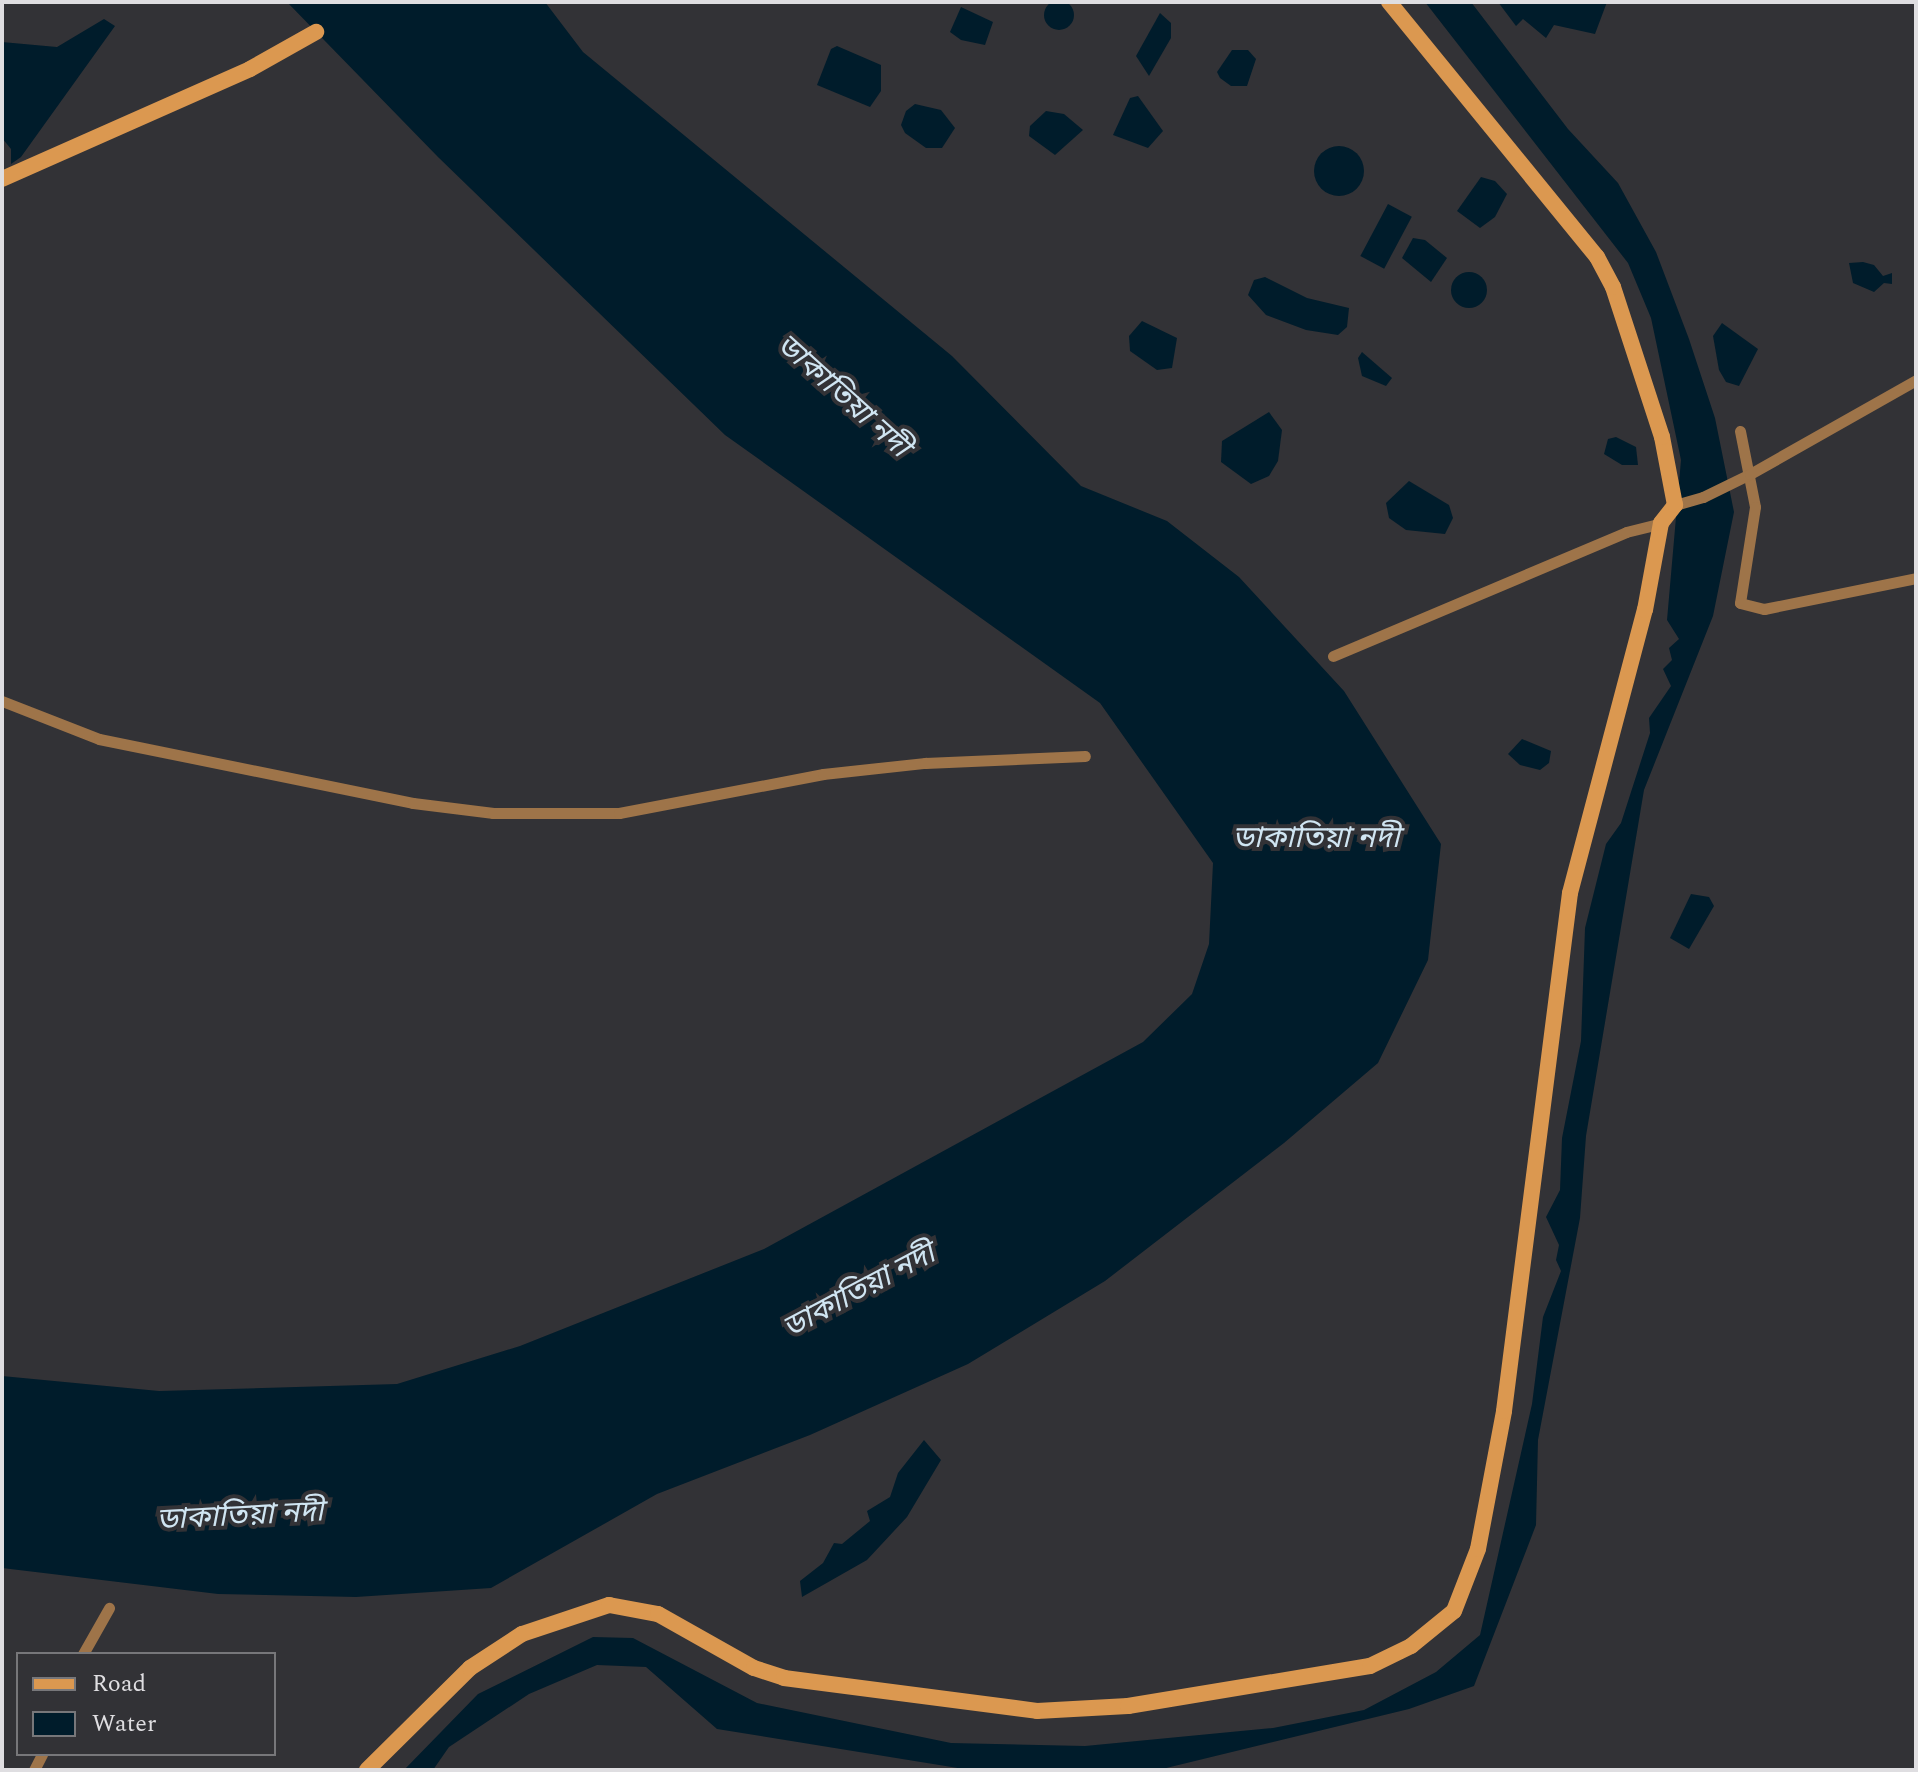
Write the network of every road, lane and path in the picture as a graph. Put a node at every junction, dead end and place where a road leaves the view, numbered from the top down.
1 (1389, 2) edge
2 (316, 32) dead end
3 (2, 179) edge
4 (1916, 380) edge
5 (1740, 431) dead end
6 (1750, 474) junction
7 (1675, 505) junction
8 (1661, 523) junction
9 (1916, 578) edge
10 (1333, 656) dead end
11 (2, 701) edge
12 (1085, 756) dead end
13 (109, 1608) dead end
14 (84, 1652) edge
15 (367, 1770) edge

1 - 7 main road
2 - 3 main road
4 - 6 street
5 - 6 street
6 - 7 street
6 - 9 street
7 - 8 main road
8 - 10 street
8 - 15 main road
11 - 12 street
13 - 14 street

